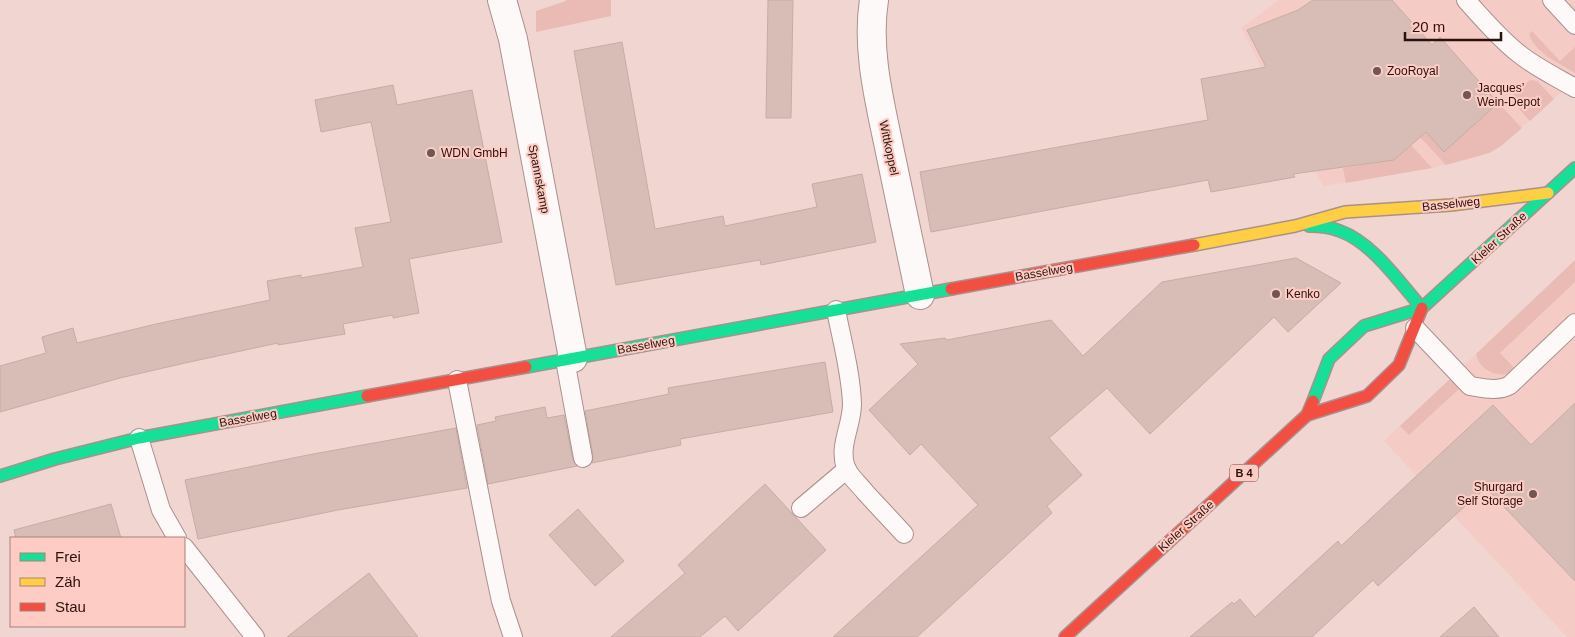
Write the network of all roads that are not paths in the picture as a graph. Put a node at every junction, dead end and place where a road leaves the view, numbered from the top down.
1 (502, 0) edge
2 (874, 0) edge
3 (1552, 0) edge
4 (1475, 3) edge
5 (1575, 24) edge
6 (1575, 88) edge
7 (1575, 168) edge
8 (1548, 193) junction
9 (1294, 226) junction
10 (920, 295) junction
11 (1422, 308) junction
12 (836, 310) junction
13 (1575, 323) edge
14 (1415, 328) junction
15 (569, 359) junction
16 (457, 380) junction
17 (1307, 415) junction
18 (139, 438) junction
19 (583, 458) dead end
20 (846, 469) junction
21 (0, 476) edge
22 (801, 508) dead end
23 (904, 534) dead end
24 (176, 537) edge
25 (185, 548) edge
26 (255, 637) edge
27 (513, 637) edge
28 (1065, 637) edge

1 - 15 street, Spannskamp
2 - 10 street, Wittkoppel
3 - 5 lane
4 - 6 lane
7 - 8 street, Kieler Straße / B 4
8 - 9 street, Basselweg
8 - 11 street, Kieler Straße / B 4
9 - 10 street, Basselweg
9 - 11 street, Basselweg
10 - 12 street, Basselweg
11 - 14 street, Kieler Straße / B 4
11 - 17 street, Kieler Straße / B 4
12 - 15 street, Basselweg
12 - 20 lane
13 - 14 lane
14 - 17 street, Kieler Straße / B 4
15 - 16 street, Basselweg
15 - 19 lane
16 - 18 street, Basselweg
16 - 27 lane
17 - 28 street, Kieler Straße / B 4
18 - 21 street, Basselweg
18 - 24 lane
20 - 22 lane
20 - 23 lane
25 - 26 lane

